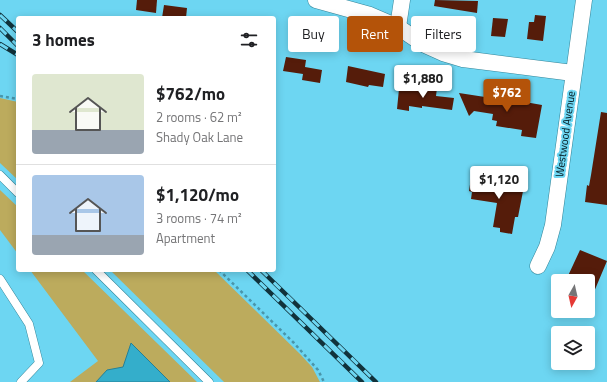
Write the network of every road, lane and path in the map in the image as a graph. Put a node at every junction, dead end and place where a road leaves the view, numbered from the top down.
1 (316, 0) edge
2 (402, 0) edge
3 (584, 0) edge
4 (372, 16) edge
5 (400, 16) edge
6 (403, 31) edge
7 (573, 74) junction
8 (0, 96) edge
9 (16, 100) edge
10 (0, 175) edge
11 (16, 190) edge
12 (538, 266) dead end
13 (98, 272) edge
14 (220, 272) edge
15 (0, 279) edge
16 (21, 382) edge
17 (209, 382) edge
18 (324, 382) edge

1 - 4 street
2 - 5 street
3 - 7 street, Westwood Avenue
6 - 7 street
7 - 12 street, Westwood Avenue
8 - 9 path
10 - 11 lane
13 - 17 lane
14 - 18 path
15 - 16 lane

